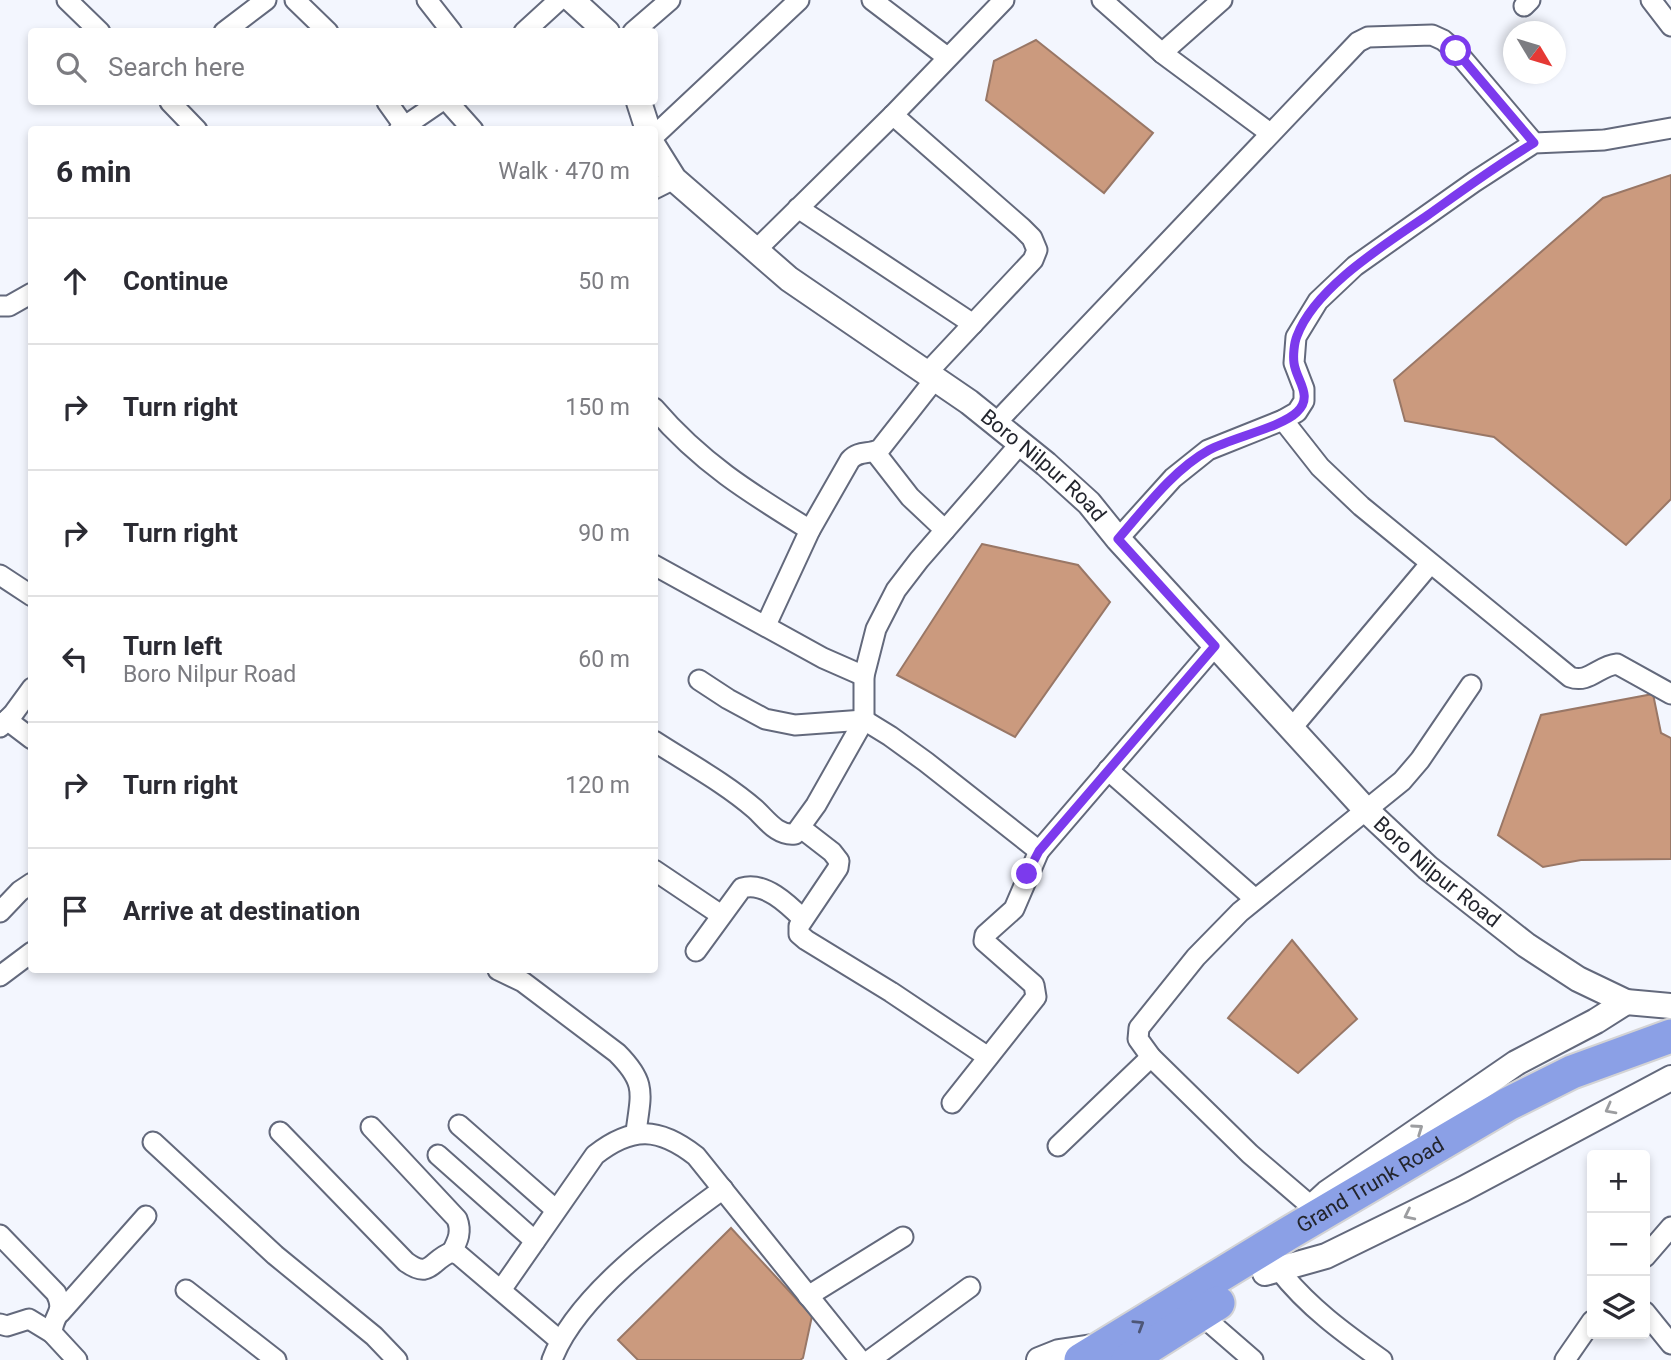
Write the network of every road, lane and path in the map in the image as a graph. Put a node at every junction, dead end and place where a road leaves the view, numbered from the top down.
1 (67, 0) edge
2 (265, 0) edge
3 (295, 0) edge
4 (427, 0) edge
5 (559, 0) edge
6 (572, 0) edge
7 (670, 0) edge
8 (799, 0) edge
9 (872, 0) edge
10 (1004, 0) edge
11 (1102, 0) edge
12 (1651, 0) edge
13 (1211, 4) edge
14 (1671, 26) edge
15 (96, 28) edge
16 (228, 28) edge
17 (324, 28) edge
18 (449, 28) edge
19 (528, 28) edge
20 (603, 28) edge
21 (638, 28) edge
22 (1162, 53) junction
23 (947, 57) junction
24 (173, 105) edge
25 (389, 105) edge
26 (436, 105) edge
27 (451, 105) edge
28 (640, 105) edge
29 (893, 115) junction
30 (193, 126) edge
31 (402, 126) edge
32 (406, 126) edge
33 (469, 126) edge
34 (647, 126) edge
35 (1671, 128) edge
36 (658, 132) edge
37 (1270, 133) junction
38 (1534, 143) junction
39 (658, 162) edge
40 (664, 184) edge
41 (798, 208) junction
42 (756, 250) junction
43 (28, 295) edge
44 (0, 306) edge
45 (973, 324) junction
46 (930, 376) junction
47 (658, 412) edge
48 (1283, 420) junction
49 (995, 424) junction
50 (1020, 444) junction
51 (875, 452) junction
52 (810, 530) junction
53 (945, 530) junction
54 (1118, 539) junction
55 (1430, 564) junction
56 (658, 567) edge
57 (0, 575) edge
58 (28, 593) edge
59 (765, 625) junction
60 (1215, 646) junction
61 (864, 676) junction
62 (699, 680) dead end
63 (1471, 685) dead end
64 (28, 693) edge
65 (1671, 694) edge
66 (864, 720) junction
67 (3, 723) edge
68 (1292, 729) junction
69 (28, 737) edge
70 (658, 744) edge
71 (1108, 769) junction
72 (1366, 810) junction
73 (801, 828) junction
74 (1039, 851) junction
75 (658, 873) edge
76 (28, 886) edge
77 (1255, 899) junction
78 (0, 912) edge
79 (721, 915) junction
80 (803, 919) junction
81 (696, 951) dead end
82 (28, 955) edge
83 (504, 973) edge
84 (0, 976) edge
85 (1626, 1002) junction
86 (1671, 1006) edge
87 (1671, 1036) edge
88 (1151, 1056) junction
89 (1671, 1056) edge
90 (988, 1057) junction
91 (1671, 1078) edge
92 (952, 1103) dead end
93 (459, 1125) dead end
94 (371, 1127) dead end
95 (280, 1132) dead end
96 (636, 1132) junction
97 (153, 1142) dead end
98 (1058, 1146) dead end
99 (438, 1156) dead end
100 (723, 1189) junction
101 (1311, 1207) junction
102 (556, 1210) junction
103 (146, 1216) dead end
104 (1671, 1227) edge
105 (1289, 1233) junction
106 (0, 1235) edge
107 (903, 1237) dead end
108 (535, 1241) junction
109 (1650, 1251) edge
110 (452, 1252) junction
111 (1272, 1271) junction
112 (970, 1287) dead end
113 (186, 1290) dead end
114 (500, 1290) junction
115 (808, 1296) junction
116 (60, 1313) junction
117 (1200, 1314) junction
118 (1650, 1318) edge
119 (0, 1324) edge
120 (1587, 1328) edge
121 (52, 1333) junction
122 (559, 1340) junction
123 (1671, 1344) edge
124 (1105, 1355) edge
125 (76, 1360) edge
126 (276, 1360) edge
127 (397, 1360) edge
128 (552, 1360) edge
129 (860, 1360) edge
130 (870, 1360) edge
131 (1039, 1360) edge
132 (1253, 1360) edge
133 (1382, 1360) edge
134 (1565, 1360) edge

1 - 15 street
2 - 16 street
3 - 17 street
4 - 18 street
5 - 19 street
6 - 20 street
7 - 21 street
8 - 36 street
9 - 23 street
10 - 23 street
11 - 22 street
12 - 14 street
13 - 22 street
22 - 37 street
23 - 29 street
24 - 30 street
25 - 31 street
26 - 32 street
27 - 33 street
28 - 34 street
29 - 41 street
29 - 45 street
35 - 38 street
37 - 38 street
37 - 49 street
38 - 48 street
39 - 40 street, Boro Nilpur Road
40 - 42 street, Boro Nilpur Road
41 - 42 street
41 - 45 street
42 - 46 street, Boro Nilpur Road
43 - 44 street
45 - 46 street
46 - 49 street, Boro Nilpur Road
46 - 51 street
47 - 52 street
48 - 54 street
48 - 55 street
49 - 50 street, Boro Nilpur Road
50 - 53 street
50 - 54 street, Boro Nilpur Road
51 - 52 street
51 - 53 street
52 - 59 street
53 - 61 street
54 - 60 street, Boro Nilpur Road
55 - 65 street
55 - 68 street
56 - 59 street
57 - 58 street
59 - 61 street
60 - 68 street, Boro Nilpur Road
60 - 71 street
61 - 66 street
62 - 66 street
63 - 72 street
64 - 67 street
66 - 73 street
66 - 74 street
67 - 69 street
68 - 72 street, Boro Nilpur Road
70 - 73 street
71 - 74 street
71 - 77 street
72 - 77 street
72 - 85 street, Boro Nilpur Road
73 - 80 street
74 - 90 street
75 - 79 street
76 - 78 street
77 - 88 street
79 - 80 street
79 - 81 street
80 - 90 street
82 - 84 street
83 - 96 street
85 - 86 street, Boro Nilpur Road
101 -> 85 street
87 - 105 highway, Grand Trunk Road
88 - 98 street
88 - 101 street
89 - 111 highway, Grand Trunk Road
90 - 92 street
91 -> 111 street
93 - 102 street
94 - 110 street
95 - 110 street
96 - 100 street
96 - 102 street
97 - 127 street
99 - 108 street
100 - 115 street
100 - 122 street
101 - 105 street
102 - 108 street
103 - 116 street
104 - 109 street
124 -> 105 highway, Grand Trunk Road
106 - 116 street
107 - 115 street
108 - 114 street
110 - 114 street
111 - 117 highway, Grand Trunk Road
111 - 133 street
112 - 130 street
113 - 126 street
114 - 122 street
115 - 129 street
116 - 121 street
117 - 124 highway, Grand Trunk Road
117 - 132 street
118 - 123 street
119 - 121 street
120 - 134 street
121 - 125 street
122 - 128 street
124 - 131 street

